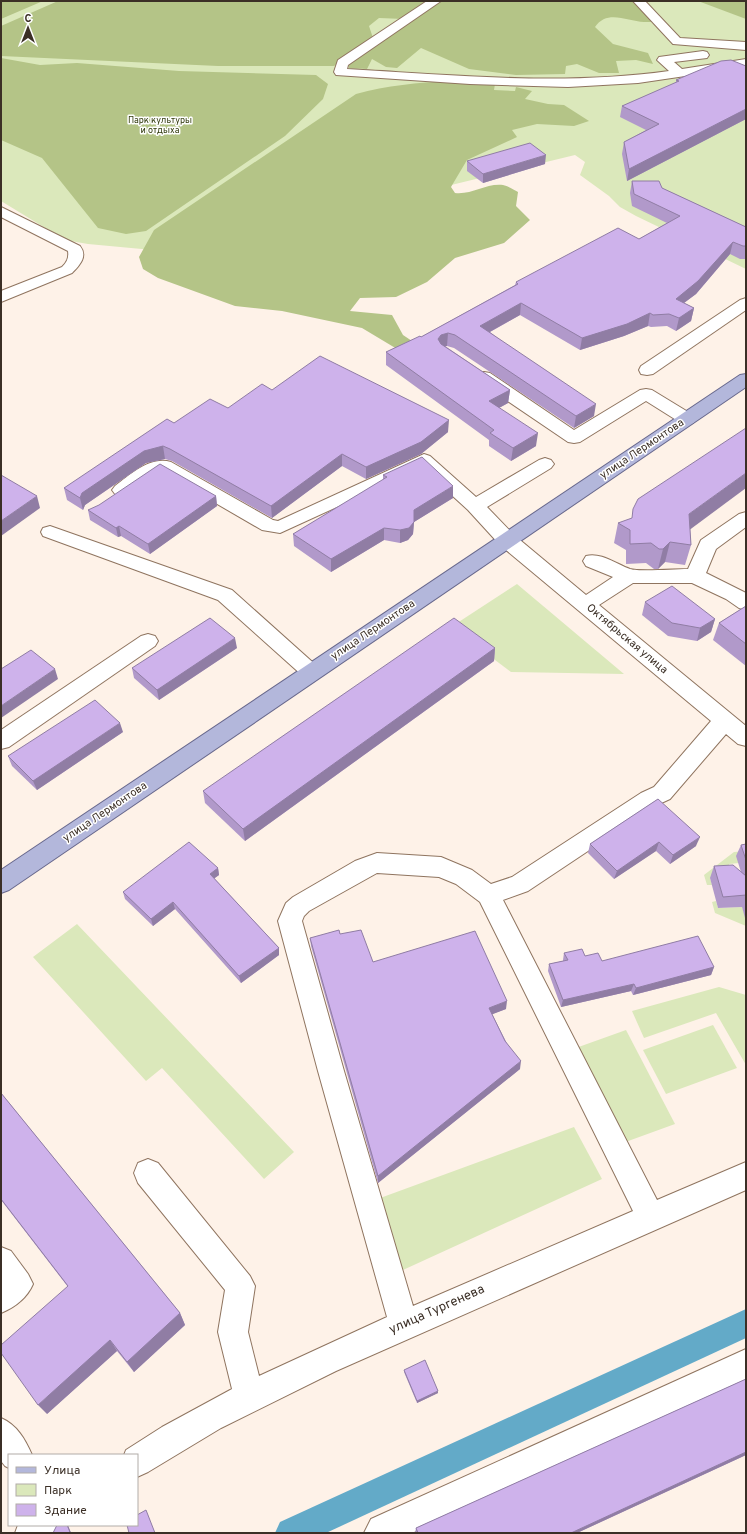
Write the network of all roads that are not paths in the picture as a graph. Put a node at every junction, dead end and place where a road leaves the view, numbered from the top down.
1 (435, 1) edge
2 (639, 1) edge
3 (746, 46) edge
4 (746, 62) edge
5 (679, 73) junction
6 (1, 210) edge
7 (1, 297) edge
8 (746, 303) edge
9 (472, 369) edge
10 (647, 370) dead end
11 (743, 384) edge
12 (687, 419) junction
13 (545, 464) dead end
14 (105, 502) edge
15 (475, 506) junction
16 (746, 518) edge
17 (50, 532) dead end
18 (507, 540) junction
19 (593, 561) dead end
20 (629, 576) junction
21 (695, 576) junction
22 (746, 603) edge
23 (585, 605) junction
24 (148, 641) dead end
25 (311, 672) junction
26 (725, 720) junction
27 (746, 738) edge
28 (1, 741) edge
29 (1, 883) edge
30 (488, 895) junction
31 (148, 1173) dead end
32 (746, 1176) edge
33 (651, 1217) junction
34 (1, 1261) edge
35 (1, 1298) edge
36 (404, 1324) junction
37 (746, 1364) edge
38 (250, 1395) junction
39 (1, 1434) edge
40 (15, 1454) edge
41 (138, 1460) edge
42 (40, 1526) edge
43 (31, 1533) edge
44 (380, 1533) edge

1 - 5 street
2 - 3 street
4 - 5 street
4 - 5 street
6 - 7 street
8 - 10 street
9 - 12 street
11 - 12 main road, улица Лермонтова
12 - 18 main road, улица Лермонтова
13 - 15 street
14 - 15 street, Октябрьская улица
15 - 18 street, Октябрьская улица
16 - 21 street
17 - 25 street
18 - 23 street, Октябрьская улица
18 - 25 main road, улица Лермонтова
19 - 20 street
20 - 21 street
20 - 23 street
21 - 22 street
23 - 26 street, Октябрьская улица
24 - 28 street
25 - 29 main road, улица Лермонтова
26 - 27 street, Октябрьская улица
26 - 30 street
30 - 33 street
30 - 36 street
31 - 38 street
32 - 33 street, улица Тургенева
33 - 36 street, улица Тургенева
34 - 35 street
36 - 38 street, улица Тургенева
37 - 44 street
38 - 41 street, улица Тургенева
39 - 40 street
42 - 43 street

